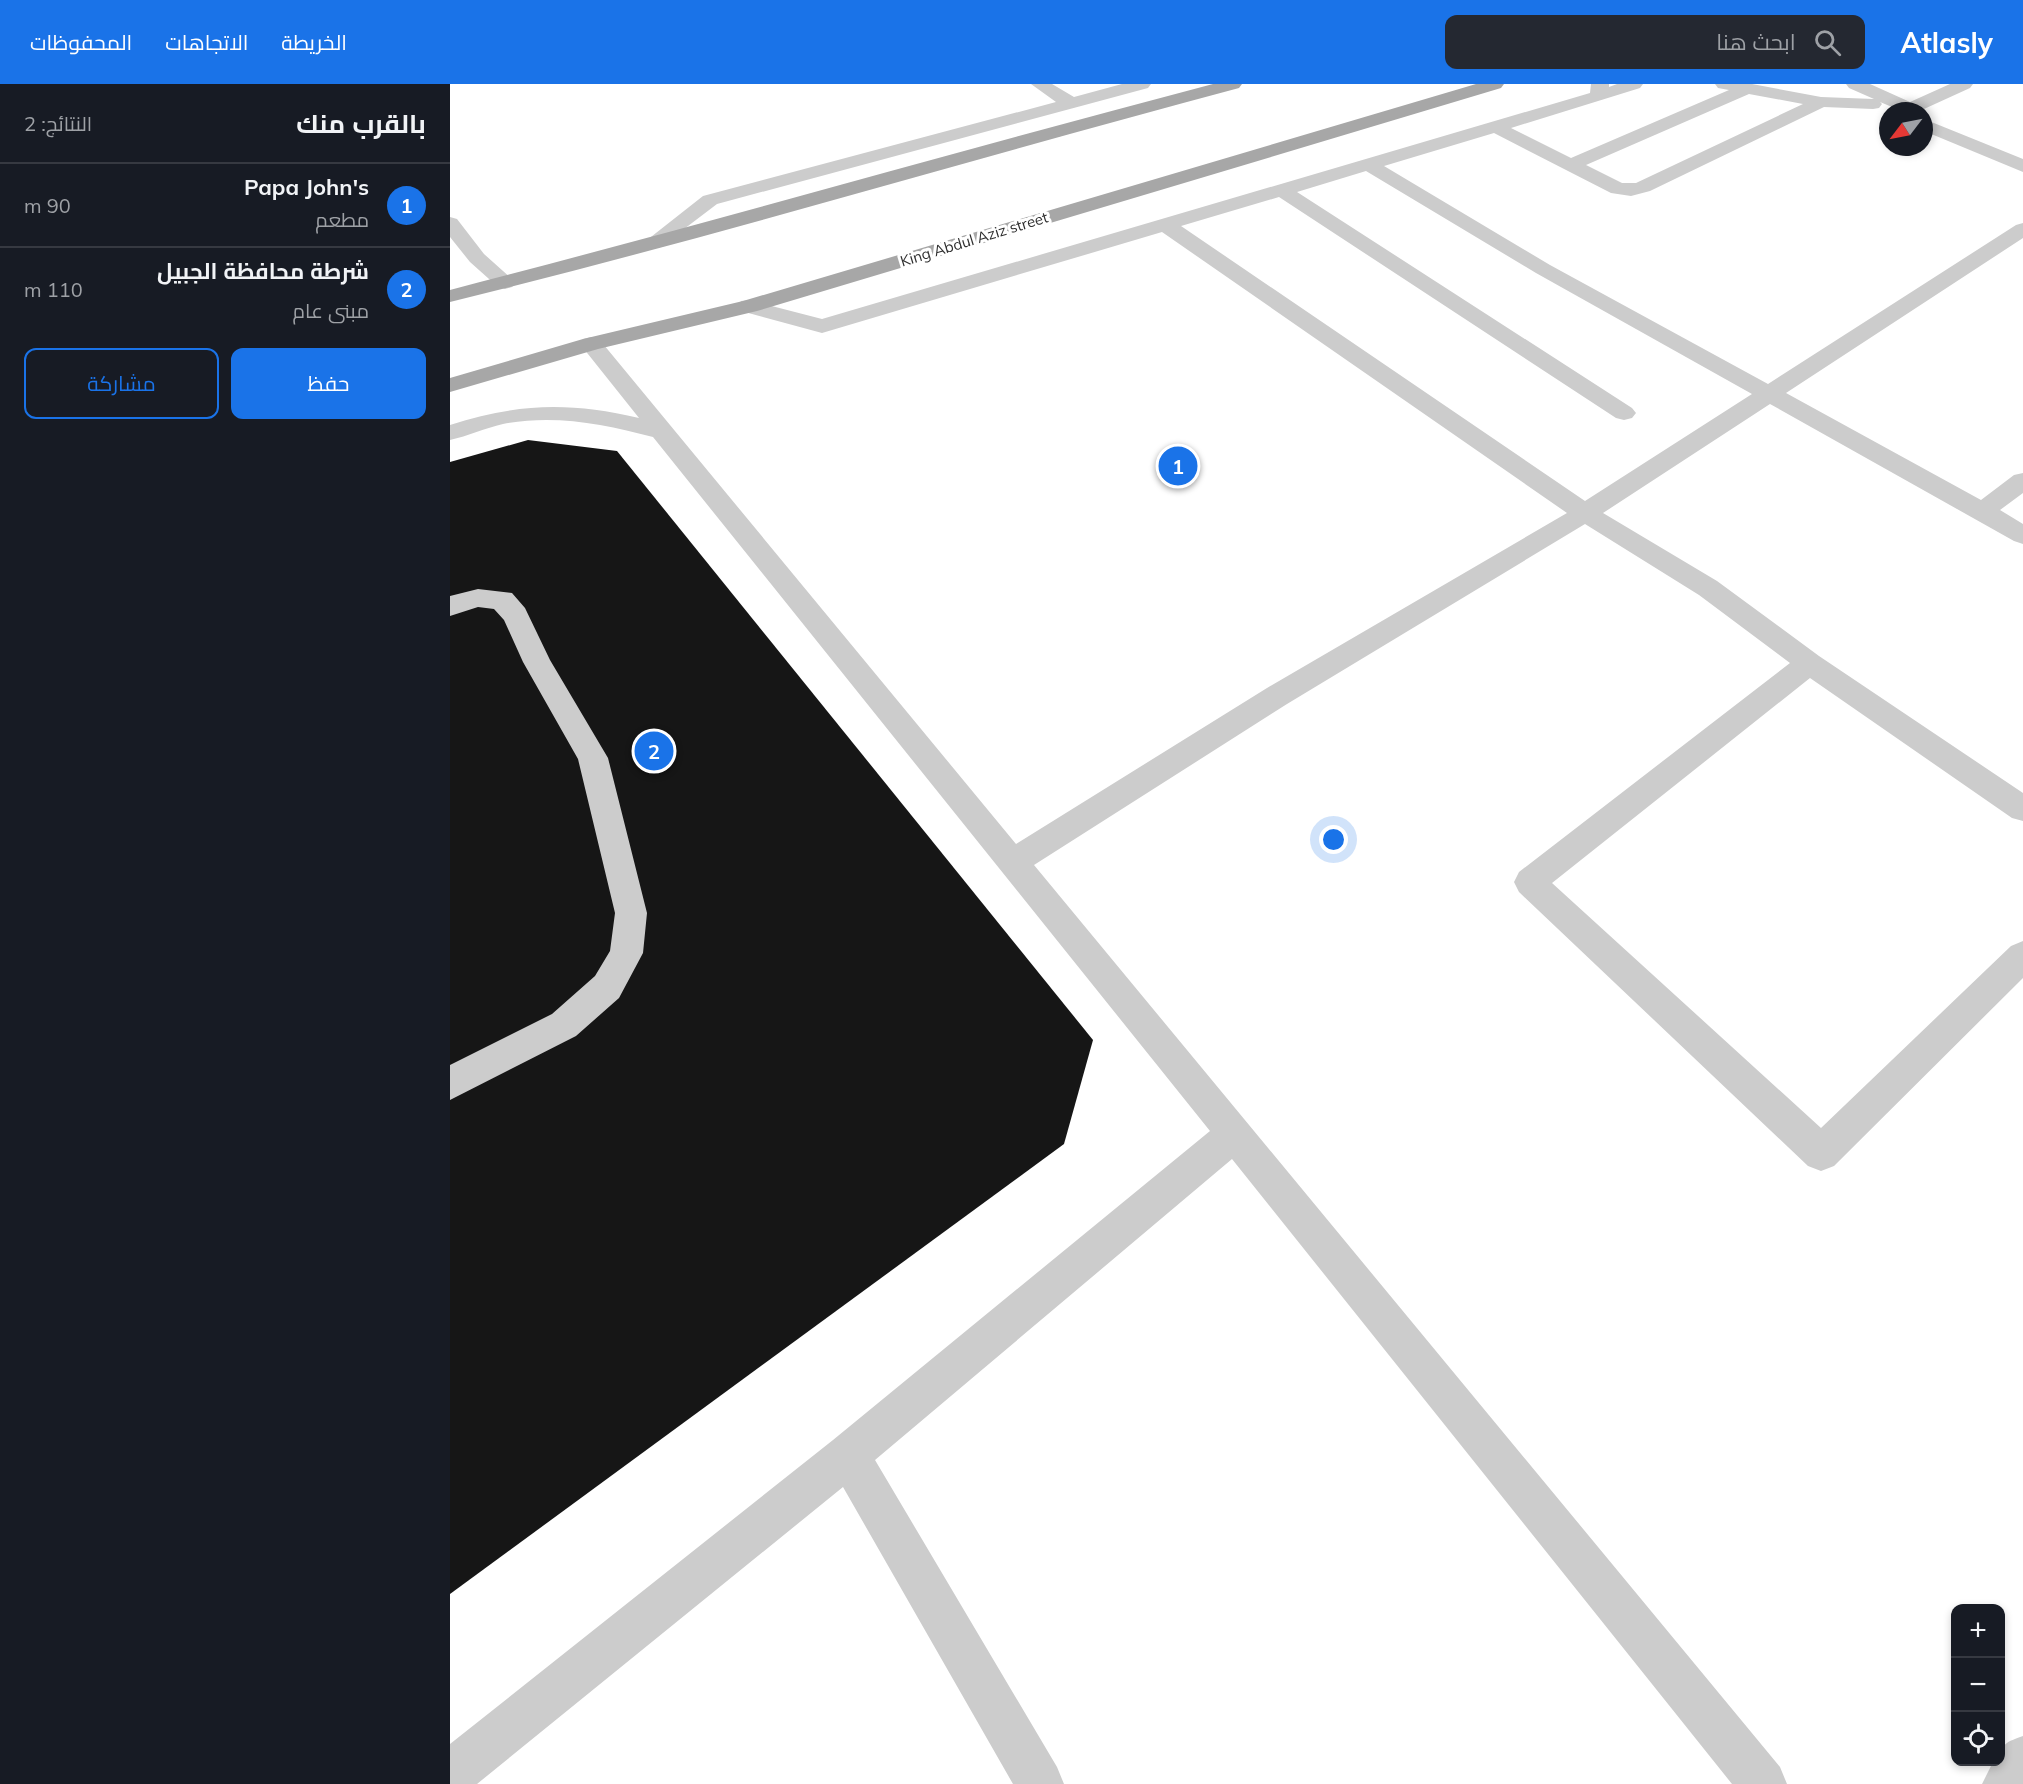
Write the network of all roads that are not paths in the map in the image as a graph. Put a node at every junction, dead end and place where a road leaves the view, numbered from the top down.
1 (1040, 84) edge
2 (1142, 84) edge
3 (1233, 84) edge
4 (1494, 84) edge
5 (1634, 84) edge
6 (1724, 84) edge
7 (1854, 84) edge
8 (1931, 84) edge
9 (1964, 84) edge
10 (1746, 89) junction
11 (1599, 90) edge
12 (1822, 93) edge
13 (1887, 102) edge
14 (1909, 102) edge
15 (1918, 102) edge
16 (1071, 103) junction
17 (1879, 105) edge
18 (1933, 125) edge
19 (1496, 127) junction
20 (1933, 128) edge
21 (1957, 137) junction
22 (1369, 165) junction
23 (1570, 165) junction
24 (2023, 166) edge
25 (1280, 189) junction
26 (450, 223) edge
27 (1164, 224) junction
28 (2023, 229) edge
29 (652, 244) junction
30 (505, 283) junction
31 (450, 296) edge
32 (749, 306) junction
33 (591, 344) junction
34 (461, 382) edge
35 (450, 393) edge
36 (1769, 395) junction
37 (1624, 413) dead end
38 (661, 431) junction
39 (450, 433) edge
40 (2023, 481) edge
41 (1982, 511) junction
42 (1585, 513) junction
43 (2023, 535) edge
44 (450, 606) edge
45 (1809, 663) junction
46 (2023, 809) edge
47 (1012, 863) junction
48 (2023, 956) edge
49 (450, 1083) edge
50 (1233, 1136) junction
51 (848, 1455) junction
52 (2023, 1760) edge
53 (450, 1775) edge
54 (1040, 1784) edge
55 (1763, 1784) edge
56 (2006, 1784) edge

1 - 16 street
2 - 16 street
3 - 29 main road
4 - 32 main road, King Abdul Aziz street
5 - 11 street
6 - 10 street
7 - 13 street
8 - 14 street
9 - 15 street
10 - 12 street
10 - 23 street
11 - 19 street
12 - 17 street
12 - 23 street
16 - 29 street
18 - 21 street
19 - 22 street
19 - 23 street
20 - 21 street
21 - 24 street
22 - 25 street
22 - 36 street
25 - 27 street
25 - 37 street
26 - 30 street
27 - 32 street
27 - 42 street
28 - 36 street
29 - 30 main road
30 - 31 main road
32 - 33 main road, King Abdul Aziz street
33 - 34 main road, King Abdul Aziz street
33 - 38 street
34 - 35 street
36 - 41 street
36 - 42 street
38 - 39 street
38 - 47 street
40 - 41 street
41 - 43 street
42 - 45 street
42 - 47 street
44 - 49 street
45 - 46 street
45 - 48 street
47 - 50 street
50 - 51 street
50 - 55 street
51 - 53 street
51 - 54 street
52 - 56 street

